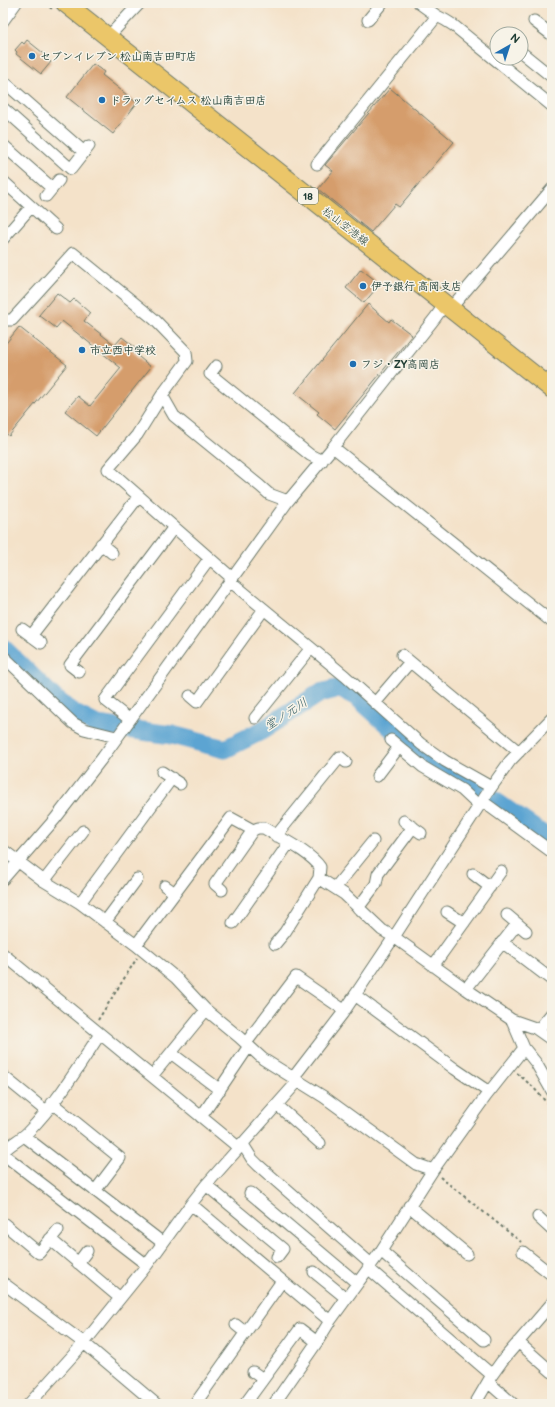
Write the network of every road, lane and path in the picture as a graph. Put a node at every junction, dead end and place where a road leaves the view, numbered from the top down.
1 (16, 3) edge
2 (65, 3) edge
3 (140, 3) edge
4 (382, 3) edge
5 (419, 3) edge
6 (437, 16) junction
7 (3, 20) edge
8 (368, 20) dead end
9 (534, 21) dead end
10 (552, 35) edge
11 (108, 38) junction
12 (529, 58) edge
13 (552, 77) edge
14 (9, 82) edge
15 (552, 106) edge
16 (3, 108) edge
17 (3, 145) edge
18 (317, 164) dead end
19 (3, 181) edge
20 (52, 188) dead end
21 (552, 189) edge
22 (31, 207) junction
23 (56, 229) dead end
24 (3, 239) edge
25 (447, 306) junction
26 (3, 320) edge
27 (216, 366) dead end
28 (552, 389) edge
29 (162, 395) junction
30 (333, 447) junction
31 (322, 461) junction
32 (139, 496) junction
33 (288, 500) junction
34 (174, 527) junction
35 (101, 544) junction
36 (112, 553) dead end
37 (209, 559) junction
38 (231, 580) junction
39 (68, 587) junction
40 (78, 594) dead end
41 (264, 609) junction
42 (552, 622) edge
43 (41, 643) dead end
44 (311, 648) junction
45 (3, 656) edge
46 (79, 672) dead end
47 (190, 696) dead end
48 (375, 703) junction
49 (255, 718) dead end
50 (129, 719) junction
51 (551, 719) edge
52 (116, 737) junction
53 (519, 752) junction
54 (346, 762) dead end
55 (377, 776) dead end
56 (172, 778) dead end
57 (485, 796) junction
58 (413, 827) dead end
59 (253, 830) junction
60 (83, 831) dead end
61 (276, 836) junction
62 (373, 841) dead end
63 (289, 843) junction
64 (3, 850) edge
65 (552, 852) edge
66 (19, 862) junction
67 (501, 871) dead end
68 (473, 874) dead end
69 (319, 878) junction
70 (3, 879) edge
71 (137, 879) dead end
72 (44, 881) junction
73 (165, 886) dead end
74 (490, 886) junction
75 (335, 888) junction
76 (222, 890) dead end
77 (175, 893) junction
78 (80, 903) junction
79 (358, 908) junction
80 (447, 912) dead end
81 (507, 915) dead end
82 (106, 922) junction
83 (233, 923) dead end
84 (464, 923) junction
85 (517, 924) junction
86 (526, 931) dead end
87 (394, 937) junction
88 (502, 942) junction
89 (275, 944) dead end
90 (139, 948) junction
91 (3, 954) edge
92 (433, 966) junction
93 (552, 980) edge
94 (466, 989) junction
95 (355, 995) junction
96 (206, 1010) junction
97 (344, 1010) junction
98 (552, 1013) edge
99 (512, 1020) junction
100 (538, 1030) junction
101 (97, 1032) junction
102 (552, 1040) edge
103 (248, 1045) junction
104 (524, 1048) junction
105 (171, 1053) junction
106 (509, 1066) junction
107 (3, 1076) edge
108 (152, 1076) junction
109 (296, 1080) junction
110 (220, 1090) junction
111 (552, 1091) edge
112 (489, 1092) junction
113 (277, 1105) junction
114 (49, 1107) junction
115 (552, 1109) edge
116 (201, 1117) junction
117 (24, 1136) junction
118 (320, 1143) dead end
119 (240, 1145) junction
120 (3, 1153) edge
121 (432, 1170) junction
122 (206, 1185) junction
123 (95, 1191) junction
124 (250, 1193) dead end
125 (191, 1204) junction
126 (409, 1206) junction
127 (538, 1217) dead end
128 (3, 1223) edge
129 (58, 1230) dead end
130 (552, 1230) edge
131 (50, 1239) junction
132 (163, 1243) junction
133 (523, 1247) joint
134 (87, 1251) dead end
135 (381, 1251) junction
136 (467, 1254) dead end
137 (277, 1257) dead end
138 (78, 1263) junction
139 (147, 1264) junction
140 (369, 1266) junction
141 (314, 1272) dead end
142 (552, 1275) edge
143 (282, 1281) junction
144 (3, 1283) edge
145 (357, 1283) junction
146 (120, 1298) junction
147 (346, 1298) junction
148 (552, 1305) edge
149 (330, 1321) junction
150 (236, 1326) dead end
151 (246, 1333) junction
152 (484, 1340) dead end
153 (317, 1342) junction
154 (518, 1342) junction
155 (84, 1343) junction
156 (253, 1372) dead end
157 (552, 1372) edge
158 (490, 1378) junction
159 (264, 1379) junction
160 (30, 1404) edge
161 (156, 1404) edge
162 (195, 1404) edge
163 (245, 1404) edge
164 (274, 1404) edge
165 (475, 1404) edge
166 (513, 1404) edge

1 - 7 street
2 - 11 main road, 松山空港線 / 18
3 - 11 street
4 - 8 street
5 - 6 street
6 - 15 street
6 - 18 street
9 - 10 street
11 - 25 main road, 松山空港線 / 18
12 - 13 street
14 - 16 street
17 - 20 street
19 - 22 street
21 - 25 street
22 - 23 street
22 - 24 street
25 - 28 main road, 松山空港線 / 18
25 - 30 street
26 - 29 street
27 - 31 street
29 - 32 street
29 - 33 street
30 - 31 street
30 - 42 street
31 - 33 street
32 - 34 street
32 - 35 street
33 - 38 street
34 - 37 street
34 - 46 street
35 - 36 street
35 - 39 street
37 - 38 street
37 - 50 street
38 - 41 street
38 - 50 street
39 - 40 street
39 - 43 street
41 - 44 street
41 - 47 street
44 - 48 street
44 - 49 street
45 - 52 street
48 - 53 street
48 - 57 street
50 - 52 street
51 - 53 street
52 - 66 street
53 - 57 street
54 - 61 street
55 - 57 street
56 - 78 street
57 - 65 street
57 - 87 street
58 - 79 street
59 - 61 street
59 - 76 street
59 - 77 street
60 - 72 street
61 - 63 street
62 - 75 street
63 - 69 street
63 - 83 street
64 - 66 street
66 - 70 street
66 - 72 street
67 - 74 street
68 - 74 street
69 - 75 street
69 - 89 street
71 - 82 street
72 - 78 street
73 - 77 street
74 - 84 street
75 - 79 street
77 - 90 street
78 - 82 street
79 - 87 street
80 - 84 street
81 - 85 street
82 - 90 street
84 - 92 street
85 - 86 street
85 - 88 street
87 - 92 street
87 - 95 street
88 - 93 street
88 - 94 street
90 - 96 street
90 - 101 path
91 - 101 street
92 - 94 street
94 - 99 street
95 - 97 street
95 - 112 street
96 - 103 street
96 - 105 street
97 - 103 street
97 - 109 street
98 - 100 street
99 - 100 street
99 - 104 street
100 - 102 street
101 - 108 street
101 - 114 street
103 - 109 street
103 - 110 street
104 - 106 street
104 - 111 street
105 - 108 street
105 - 110 street
106 - 112 street
106 - 115 path
107 - 114 street
108 - 116 street
109 - 113 street
109 - 121 street
110 - 116 street
112 - 121 street
113 - 118 street
113 - 119 street
114 - 117 street
114 - 123 street
116 - 119 street
117 - 120 street
117 - 123 street
119 - 122 street
119 - 140 street
120 - 139 street
121 - 126 street
121 - 133 path
122 - 125 street
122 - 137 street
123 - 132 street
124 - 145 street
125 - 132 street
125 - 143 street
126 - 135 street
126 - 136 street
127 - 130 street
128 - 131 street
129 - 131 street
131 - 138 street
132 - 139 street
133 - 142 street
134 - 138 street
135 - 140 street
135 - 152 street
138 - 146 street
139 - 146 street
140 - 145 street
140 - 158 street
141 - 147 street
143 - 149 street
143 - 151 street
144 - 155 street
145 - 147 street
146 - 155 street
147 - 149 street
148 - 154 street
149 - 153 street
150 - 151 street
151 - 162 street
153 - 159 street
153 - 164 street
154 - 157 street
154 - 158 street
155 - 160 street
155 - 161 street
156 - 159 street
158 - 165 street
158 - 166 street
159 - 163 street

